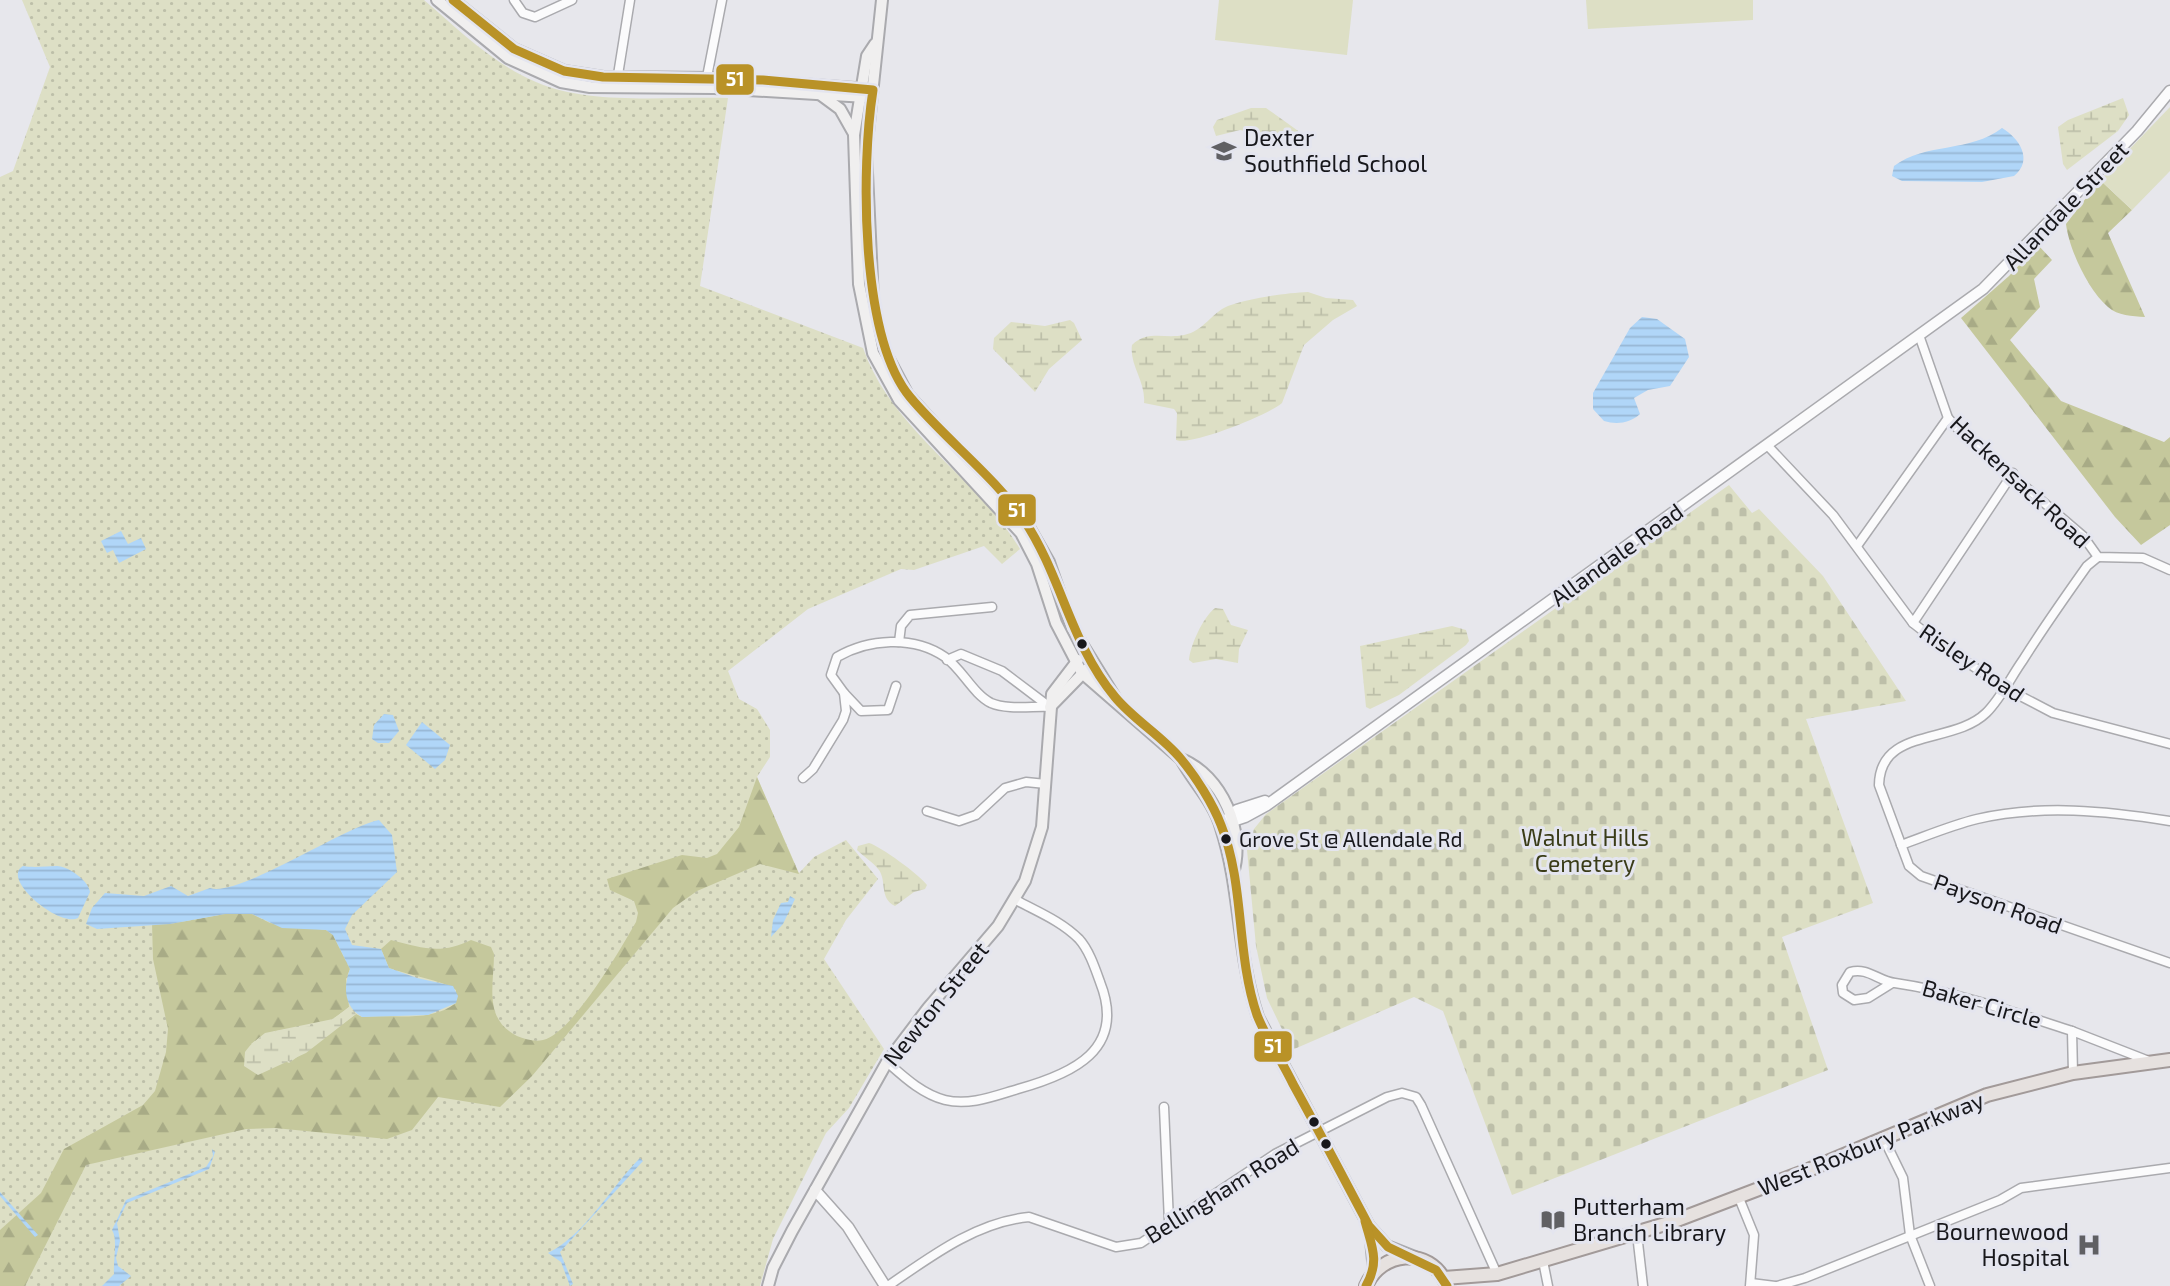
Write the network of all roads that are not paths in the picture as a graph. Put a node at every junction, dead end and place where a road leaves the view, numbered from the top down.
1 (437, 0) edge
2 (453, 0) edge
3 (514, 0) edge
4 (572, 0) edge
5 (630, 0) edge
6 (722, 0) edge
7 (882, 0) edge
8 (616, 82) junction
9 (706, 83) junction
10 (2170, 92) edge
11 (819, 93) junction
12 (866, 93) junction
13 (854, 135) junction
14 (1952, 311) joint
15 (1919, 335) junction
16 (1948, 418) junction
17 (1767, 445) junction
18 (2014, 473) junction
19 (1857, 546) junction
20 (2098, 556) junction
21 (2170, 570) edge
22 (992, 607) dead end
23 (1913, 623) junction
24 (899, 642) junction
25 (1086, 654) junction
26 (947, 660) junction
27 (1075, 662) junction
28 (1092, 665) junction
29 (1082, 673) junction
30 (896, 686) dead end
31 (2005, 688) junction
32 (844, 693) junction
33 (1116, 699) junction
34 (1050, 707) junction
35 (2170, 744) edge
36 (1181, 759) junction
37 (803, 778) dead end
38 (1046, 784) junction
39 (927, 811) dead end
40 (1232, 818) junction
41 (2170, 821) edge
42 (1221, 825) junction
43 (1901, 845) junction
44 (1233, 873) junction
45 (1016, 900) junction
46 (2170, 963) edge
47 (1892, 983) junction
48 (2072, 1031) junction
49 (2170, 1060) edge
50 (887, 1062) junction
51 (2152, 1062) junction
52 (2073, 1073) junction
53 (1164, 1107) dead end
54 (1319, 1132) junction
55 (1883, 1137) junction
56 (2170, 1168) edge
57 (815, 1190) junction
58 (1739, 1198) junction
59 (1169, 1222) junction
60 (1369, 1226) junction
61 (1637, 1234) junction
62 (1910, 1235) junction
63 (1418, 1258) junction
64 (1543, 1261) junction
65 (1374, 1271) junction
66 (1497, 1274) junction
67 (1445, 1282) edge
68 (1750, 1284) edge
69 (768, 1286) edge
70 (886, 1286) edge
71 (1366, 1286) edge
72 (1473, 1286) edge
73 (1548, 1286) edge
74 (1643, 1286) edge
75 (1776, 1286) edge
76 (1930, 1286) edge

1 - 8 main road
2 - 8 main road
3 - 4 street
5 - 8 street
6 - 9 street
7 - 12 main road
8 - 9 main road
9 - 11 main road
9 - 12 main road
10 - 14 street, Allandale Street
11 - 12 main road
11 - 13 main road
12 - 13 main road
12 - 25 main road
13 - 27 main road
14 - 15 street, Allandale Road
15 - 16 street, Hackensack Road
15 - 17 street, Allandale Road
16 - 18 street, Hackensack Road
16 - 19 street
17 - 19 street, Risley Road
17 - 40 street, Allandale Road
18 - 20 street, Hackensack Road
18 - 23 street
19 - 23 street, Risley Road
20 - 21 street, Hackensack Road
20 - 31 street, Payson Road
22 - 24 street
23 - 31 street, Risley Road
24 - 26 street
24 - 32 street
25 - 27 main road, Newton Street
25 - 28 main road
26 - 34 street
26 - 34 street
27 - 29 main road
27 - 34 main road, Newton Street
28 - 29 main road
28 - 33 main road
29 - 33 main road
29 - 34 main road
30 - 32 street
31 - 35 street, Risley Road
31 - 43 street, Payson Road
32 - 37 street
33 - 36 main road
34 - 38 main road, Newton Street
36 - 40 main road
36 - 42 main road
38 - 39 street
38 - 45 main road, Newton Street
40 - 42 street, Allandale Road
40 - 44 main road
41 - 43 street
42 - 44 main road
43 - 46 street, Payson Road
44 - 54 main road
45 - 50 main road, Newton Street
45 - 50 street
47 - 47 street, Baker Circle
47 - 48 street, Baker Circle
48 - 51 street, Baker Circle
48 - 52 street, Baker Circle
49 - 51 main road, West Roxbury Parkway
50 - 57 main road, Newton Street
51 - 52 main road, West Roxbury Parkway
52 - 55 main road, West Roxbury Parkway
53 - 59 street
54 - 59 street, Bellingham Road
54 - 60 main road
54 - 66 street, Bellingham Road
55 - 58 main road, West Roxbury Parkway
55 - 62 street
56 - 62 street
57 - 69 main road, Newton Street
57 - 70 street
58 - 61 main road, West Roxbury Parkway
58 - 68 street
59 - 70 street, Bellingham Road
60 - 63 main road
60 - 65 main road
61 - 64 main road, West Roxbury Parkway
61 - 74 street
62 - 75 street
62 - 76 street
63 - 65 main road
63 - 67 main road
64 - 66 main road, West Roxbury Parkway
64 - 73 street
65 - 71 main road
66 - 67 main road, West Roxbury Parkway
66 - 72 main road, West Roxbury Parkway
68 - 75 street

